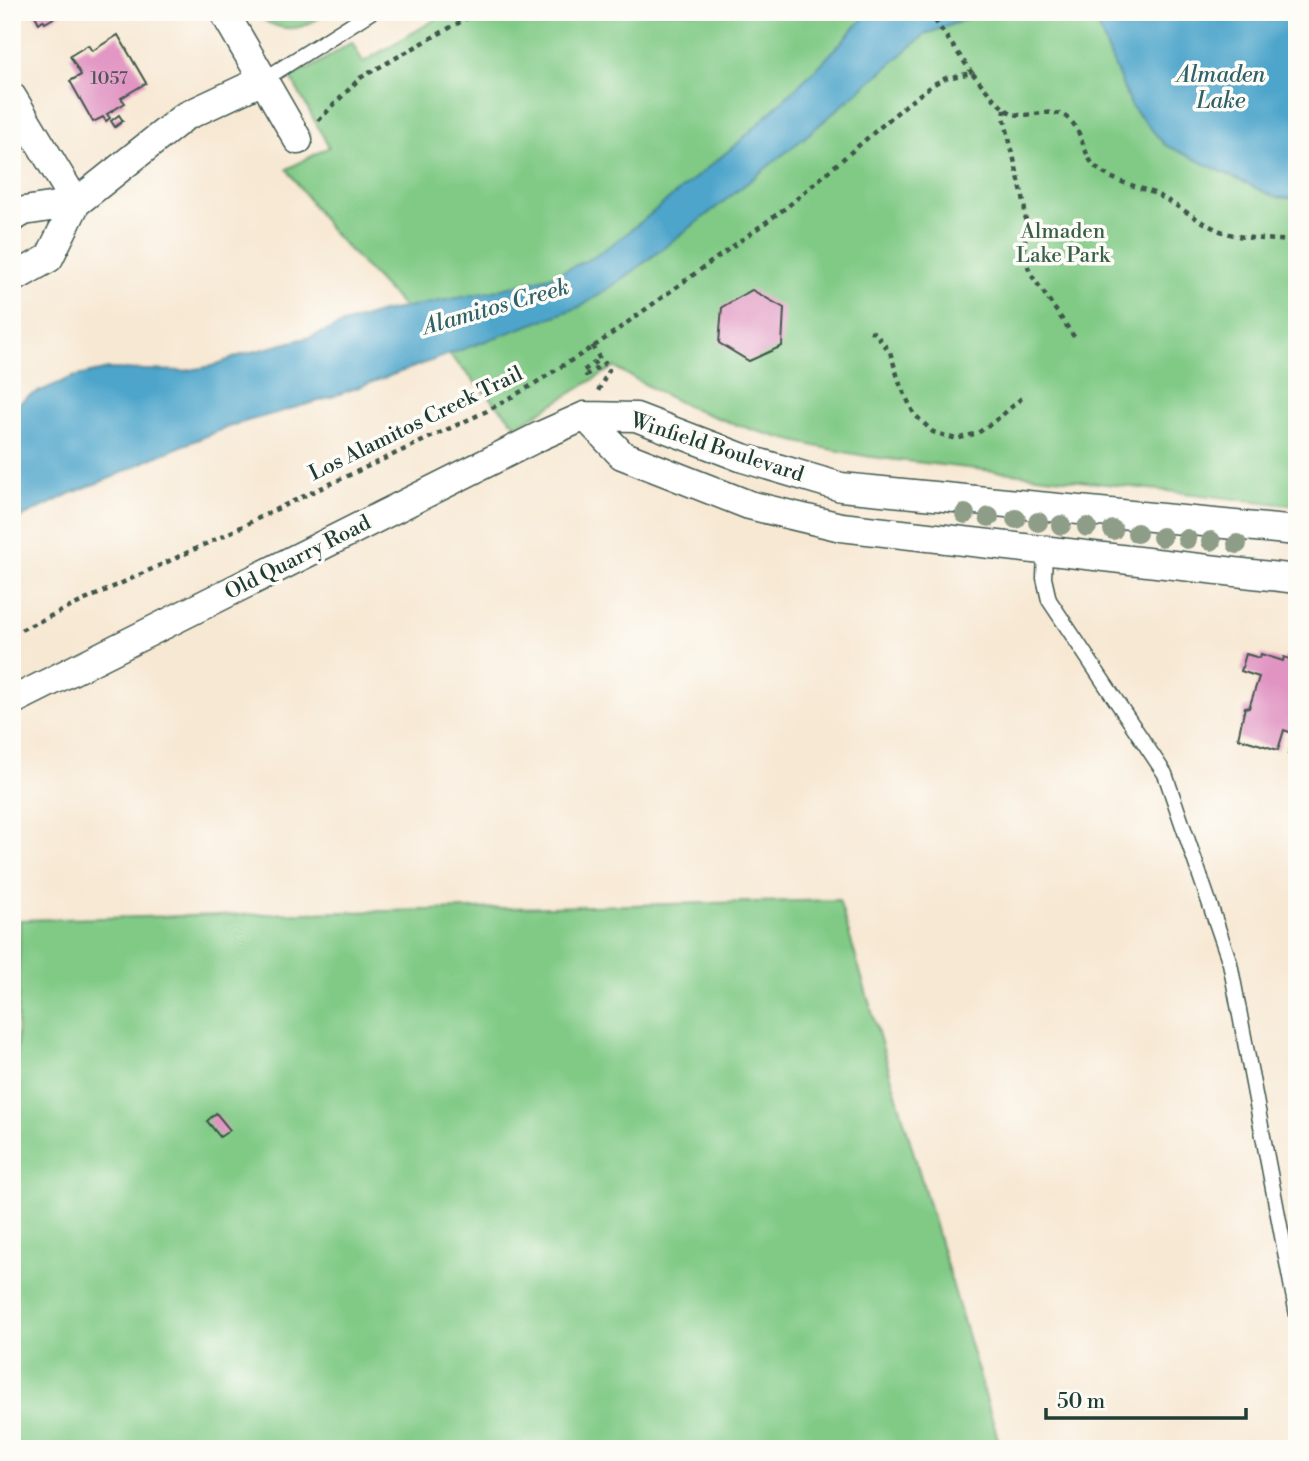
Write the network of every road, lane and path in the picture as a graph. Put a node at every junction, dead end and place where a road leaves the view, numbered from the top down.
1 (224, 12) edge
2 (371, 12) edge
3 (478, 12) edge
4 (929, 12) edge
5 (972, 73) junction
6 (263, 80) junction
7 (12, 97) edge
8 (1005, 109) junction
9 (298, 141) joint
10 (76, 203) junction
11 (12, 218) edge
12 (1297, 241) edge
13 (12, 279) edge
14 (870, 331) dead end
15 (1075, 338) dead end
16 (592, 346) junction
17 (1023, 397) dead end
18 (585, 416) junction
19 (1297, 531) edge
20 (1045, 551) junction
21 (1297, 579) edge
22 (12, 634) edge
23 (12, 701) edge
24 (1297, 1315) edge

1 - 6 street
2 - 6 lane
3 - 9 path
4 - 5 path
5 - 8 path
5 - 16 path, Los Alamitos Creek Trail
6 - 9 street
6 - 10 street
7 - 10 street
8 - 12 path
8 - 15 path
10 - 11 street
10 - 13 street
14 - 17 path
16 - 18 path
16 - 22 path, Los Alamitos Creek Trail
18 - 19 street, Winfield Boulevard
18 - 20 street, Winfield Boulevard
18 - 23 street, Old Quarry Road
20 - 21 street, Winfield Boulevard
20 - 24 lane

